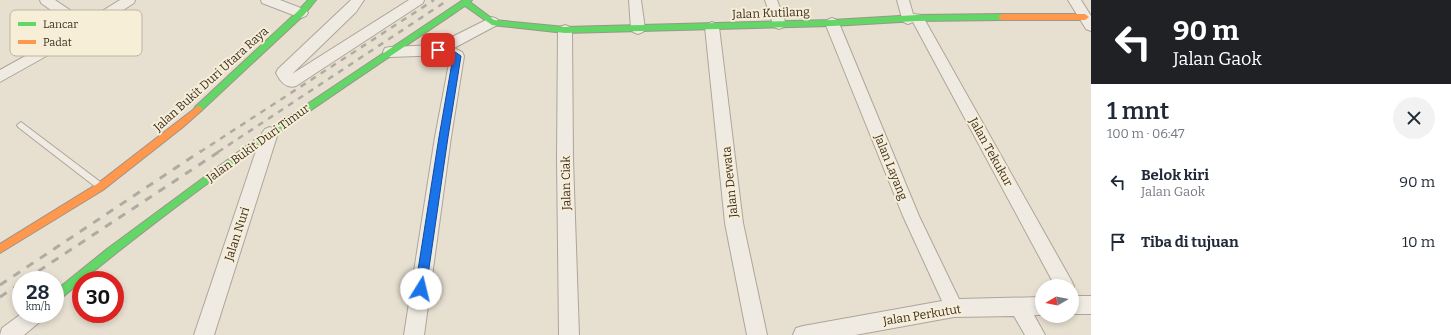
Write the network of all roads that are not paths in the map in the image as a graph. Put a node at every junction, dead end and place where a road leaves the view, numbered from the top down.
1 (46, 0) edge
2 (129, 0) edge
3 (267, 0) edge
4 (312, 0) edge
5 (358, 0) edge
6 (418, 0) edge
7 (635, 0) edge
8 (771, 0) edge
9 (903, 0) edge
10 (1074, 0) edge
11 (466, 1) edge
12 (60, 10) edge
13 (114, 10) edge
14 (301, 13) junction
15 (913, 19) junction
16 (1085, 19) edge
17 (492, 22) junction
18 (832, 23) junction
19 (779, 24) junction
20 (712, 27) junction
21 (638, 29) junction
22 (565, 30) junction
23 (438, 50) junction
24 (390, 52) junction
25 (38, 56) edge
26 (0, 78) edge
27 (21, 125) dead end
28 (270, 133) junction
29 (100, 186) junction
30 (0, 249) edge
31 (1061, 279) edge
32 (64, 290) edge
33 (1035, 306) edge
34 (1019, 307) junction
35 (954, 308) junction
36 (24, 323) edge
37 (9, 335) edge
38 (204, 335) edge
39 (414, 335) edge
40 (569, 335) edge
41 (757, 335) edge
42 (807, 335) edge
43 (1035, 335) edge

1 - 12 street
2 - 13 street
3 - 14 street
4 - 14 street, Jalan Bukit Duri Utara Raya
5 - 6 street
7 - 21 street
8 - 19 street
9 - 15 street, Jalan Tekukur
10 - 16 street
11 - 17 street
11 - 24 street, Jalan Bukit Duri Timur
14 - 29 street, Jalan Bukit Duri Utara Raya
15 - 16 street, Jalan Kutilang
15 - 18 street, Jalan Kutilang
15 - 31 street, Jalan Tekukur
17 - 22 street, Jalan Kutilang
17 - 23 street
18 - 19 street, Jalan Kutilang
18 - 35 street, Jalan Layang
19 - 20 street, Jalan Kutilang
20 - 21 street, Jalan Kutilang
20 - 41 street, Jalan Dewata
21 - 22 street, Jalan Kutilang
22 - 40 street, Jalan Ciak
23 - 24 street
23 - 39 street
24 - 28 street, Jalan Bukit Duri Timur
25 - 26 street
27 - 29 lane
28 - 32 street, Jalan Bukit Duri Timur
28 - 38 street, Jalan Nuri
29 - 30 street, Jalan Bukit Duri Utara Raya
33 - 34 street, Jalan Perkutut
34 - 35 street, Jalan Perkutut
34 - 43 street
35 - 42 street, Jalan Perkutut
36 - 37 street

